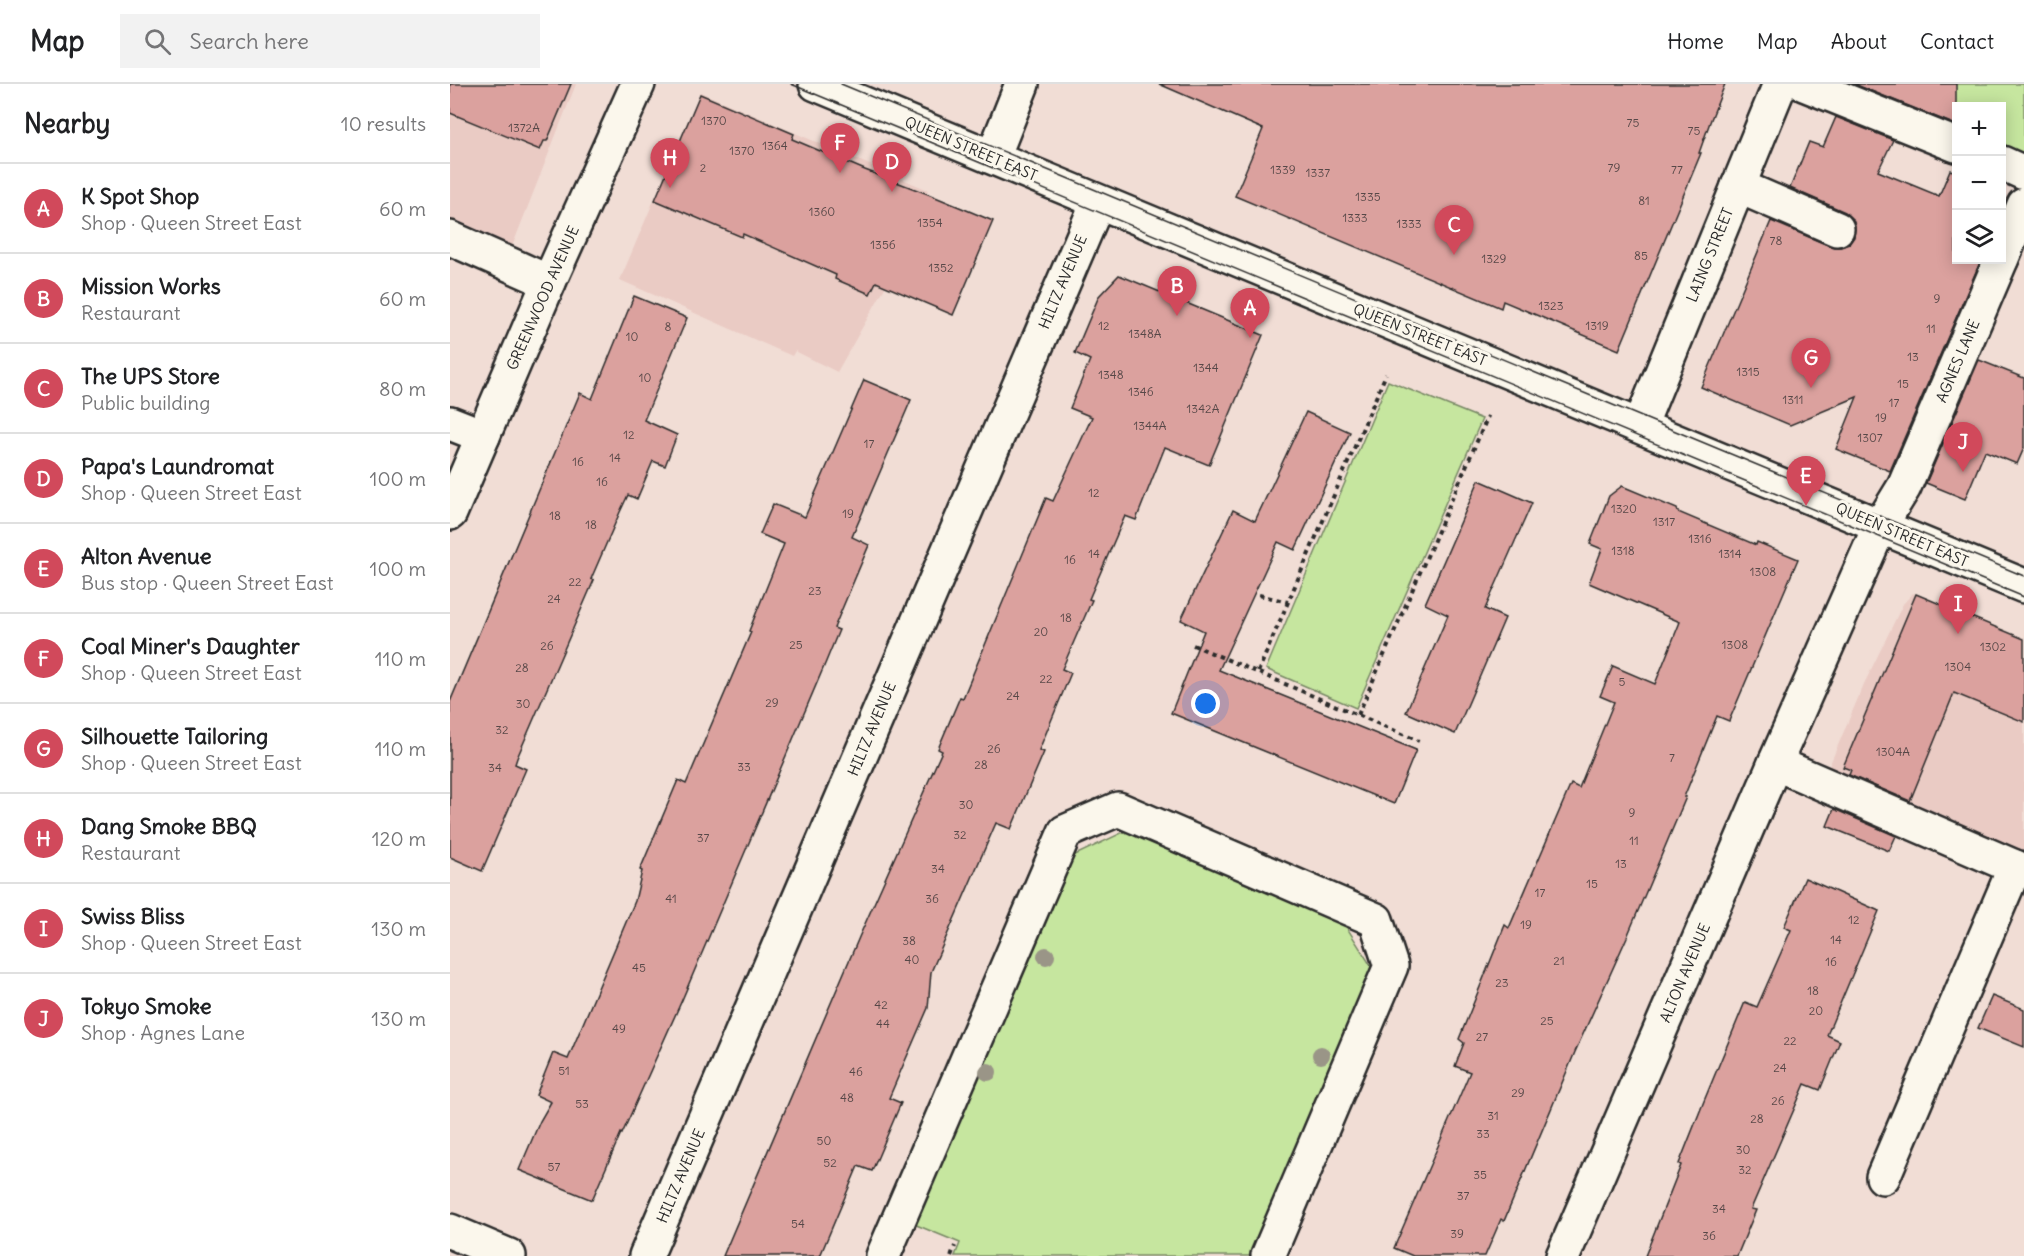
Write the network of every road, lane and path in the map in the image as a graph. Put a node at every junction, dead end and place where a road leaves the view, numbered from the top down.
1 (638, 84) edge
2 (816, 84) edge
3 (1022, 84) edge
4 (1780, 84) edge
5 (1804, 84) edge
6 (1952, 143) edge
7 (993, 157) junction
8 (2006, 166) edge
9 (2024, 172) edge
10 (1738, 186) junction
11 (1098, 202) junction
12 (2024, 206) edge
13 (1837, 229) dead end
14 (450, 238) edge
15 (2006, 247) edge
16 (1999, 264) edge
17 (549, 282) junction
18 (1386, 374) dead end
19 (1488, 416) dead end
20 (450, 423) edge
21 (1640, 426) junction
22 (483, 436) junction
23 (450, 513) edge
24 (1880, 526) junction
25 (2024, 586) edge
26 (1259, 595) dead end
27 (1288, 602) junction
28 (1193, 645) dead end
29 (1258, 672) junction
30 (1358, 715) junction
31 (1419, 741) dead end
32 (1775, 763) junction
33 (2019, 869) edge
34 (1883, 1177) dead end
35 (450, 1231) edge
36 (956, 1246) dead end
37 (509, 1256) edge
38 (646, 1256) edge
39 (883, 1256) edge
40 (951, 1256) edge
41 (1268, 1256) edge
42 (1563, 1256) edge

1 - 17 street, GREENWOOD AVENUE
2 - 7 street, QUEEN STREET EAST
3 - 7 street
4 - 10 street, LAING STREET
5 - 6 street
7 - 11 street, QUEEN STREET EAST
8 - 9 street
10 - 13 street
10 - 21 street, LAING STREET
11 - 21 street, QUEEN STREET EAST
11 - 38 street, HILTZ AVENUE
12 - 15 street, AGNES LANE
14 - 17 street
16 - 24 street, AGNES LANE
17 - 22 street, GREENWOOD AVENUE
18 - 27 path
19 - 30 path
20 - 22 street
21 - 24 street, QUEEN STREET EAST
22 - 23 street, GREENWOOD AVENUE
24 - 25 street, QUEEN STREET EAST
24 - 32 street, ALTON AVENUE
26 - 27 path
27 - 29 path
28 - 29 path
29 - 30 path
30 - 31 path
32 - 33 street
32 - 42 street, ALTON AVENUE
33 - 34 street
35 - 37 street
36 - 40 path
39 - 41 street

